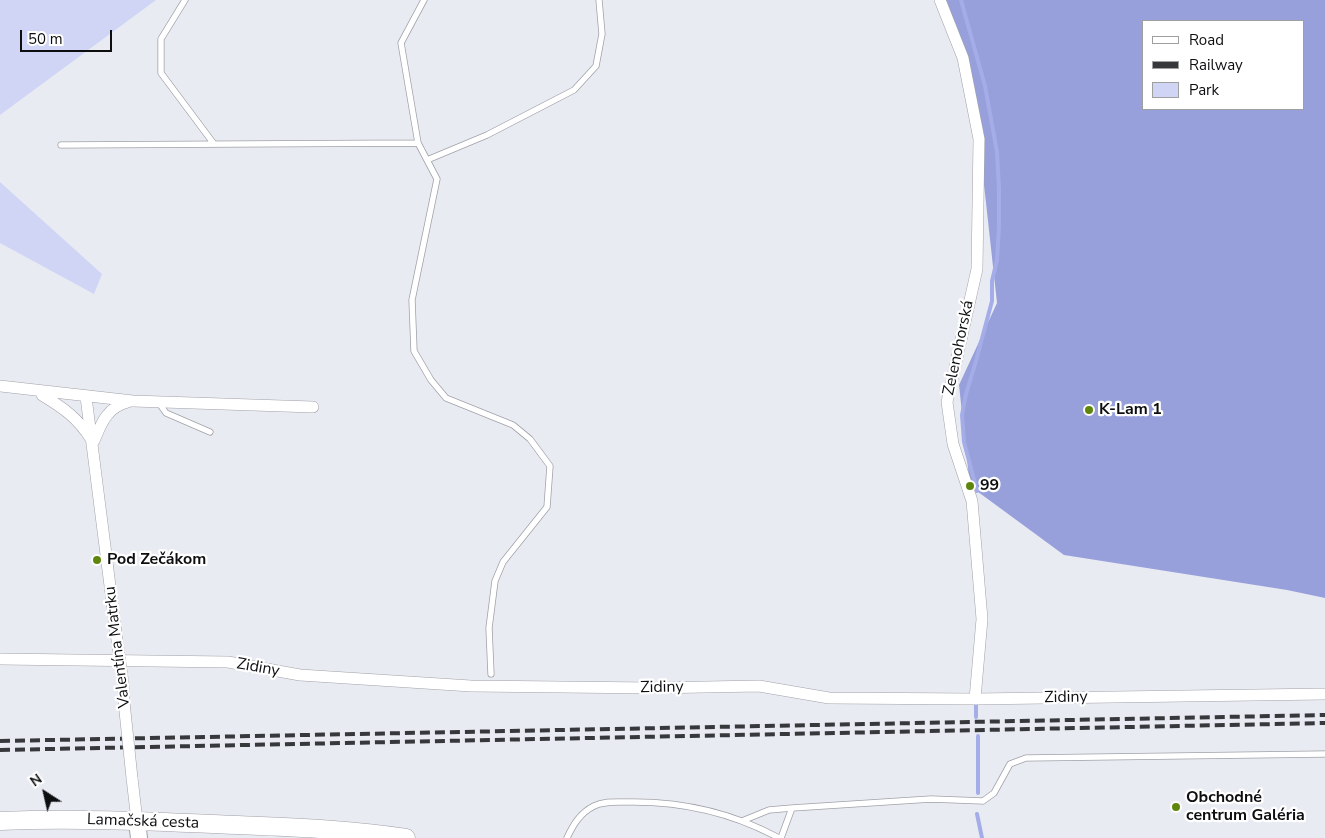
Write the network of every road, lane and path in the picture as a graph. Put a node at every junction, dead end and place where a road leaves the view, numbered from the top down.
1 (185, 0) edge
2 (424, 0) edge
3 (599, 0) edge
4 (940, 0) edge
5 (418, 143) junction
6 (214, 144) junction
7 (61, 145) dead end
8 (427, 160) junction
9 (0, 386) edge
10 (36, 392) junction
11 (86, 397) junction
12 (133, 401) junction
13 (159, 403) junction
14 (313, 407) dead end
15 (210, 432) dead end
16 (93, 442) junction
17 (0, 659) edge
18 (491, 674) dead end
19 (1325, 694) edge
20 (975, 699) junction
21 (1325, 754) edge
22 (792, 808) junction
23 (0, 821) edge
24 (742, 821) junction
25 (138, 830) edge
26 (406, 838) edge
27 (567, 838) edge
28 (780, 838) edge

1 - 6 lane
2 - 5 lane
3 - 8 lane
4 - 20 street, Zelenohorská
5 - 6 lane
5 - 8 lane
6 - 7 lane
8 - 18 lane
9 - 10 street
10 - 11 street
10 - 16 street, Valentína Matrku
11 - 12 street
11 - 16 street, Valentína Matrku
12 - 13 street
12 - 16 street
13 - 14 street
13 - 15 lane
16 - 25 street, Valentína Matrku, bridge
17 - 20 street, Zidiny
19 - 20 street, Zidiny
21 - 22 lane
22 - 24 lane
22 - 28 lane
23 - 25 main road, Lamačská cesta
24 - 27 lane
24 - 28 lane
25 - 26 main road, Lamačská cesta

